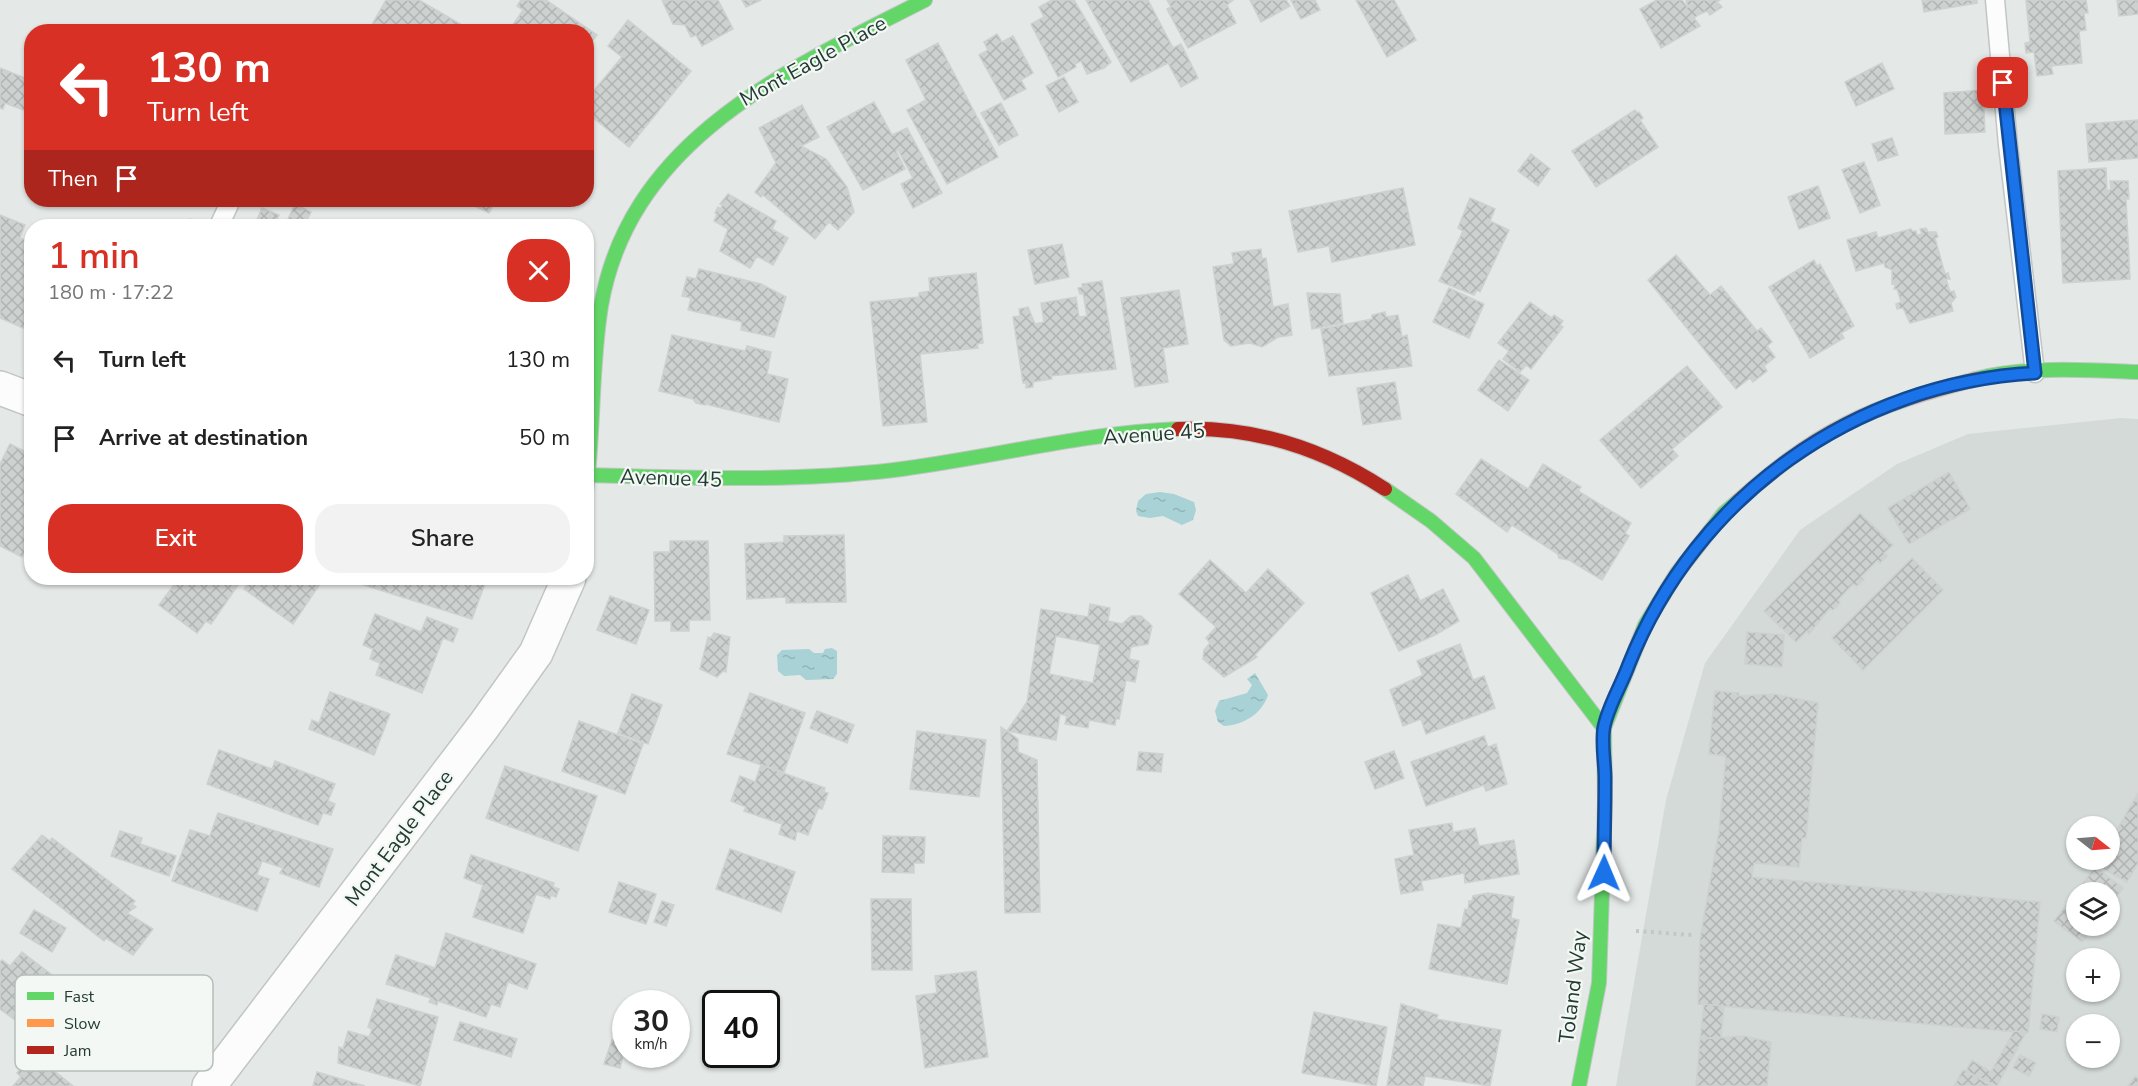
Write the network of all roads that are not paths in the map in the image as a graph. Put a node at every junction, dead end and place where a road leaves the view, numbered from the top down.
1 (925, 0) edge
2 (1995, 0) edge
3 (594, 367) edge
4 (2138, 372) edge
5 (2035, 373) junction
6 (0, 388) edge
7 (24, 397) edge
8 (594, 476) edge
9 (566, 585) edge
10 (1604, 728) junction
11 (209, 1086) edge
12 (1579, 1086) edge

1 - 3 street, Mont Eagle Place
2 - 5 lane
4 - 5 street, Toland Way
5 - 10 street, Toland Way
6 - 7 street
8 - 10 street, Avenue 45
9 - 11 street, Mont Eagle Place
10 - 12 street, Toland Way

